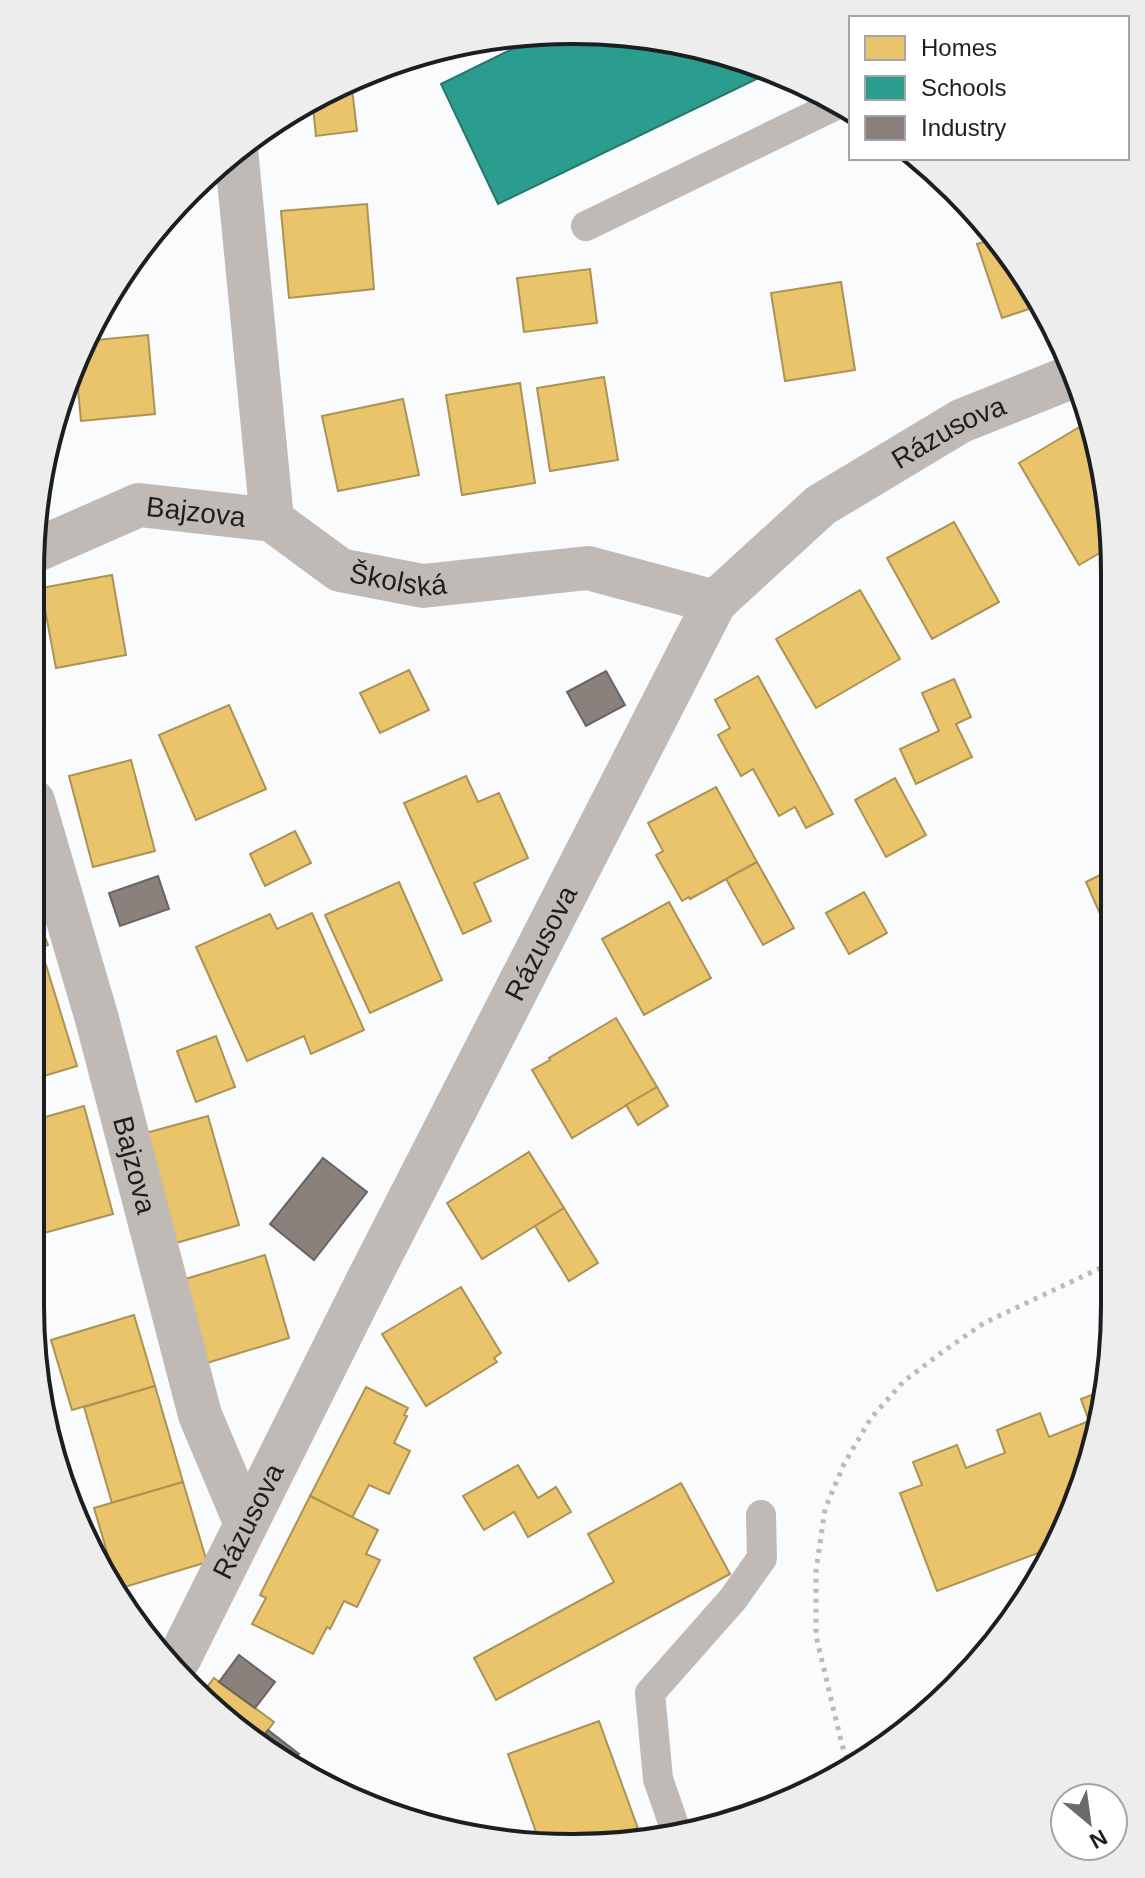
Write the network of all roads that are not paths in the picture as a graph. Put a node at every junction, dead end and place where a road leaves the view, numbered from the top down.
1 (826, 110) edge
2 (237, 164) edge
3 (586, 226) dead end
4 (1064, 380) edge
5 (272, 520) junction
6 (45, 546) edge
7 (715, 602) junction
8 (44, 838) edge
9 (761, 1515) dead end
10 (246, 1524) junction
11 (179, 1658) edge
12 (674, 1824) edge

1 - 3 lane
2 - 5 street
4 - 7 street, Rázusova
5 - 6 street, Bajzova
5 - 7 street, Školská
7 - 10 street, Rázusova
8 - 10 street, Bajzova
9 - 12 lane
10 - 11 street, Rázusova

